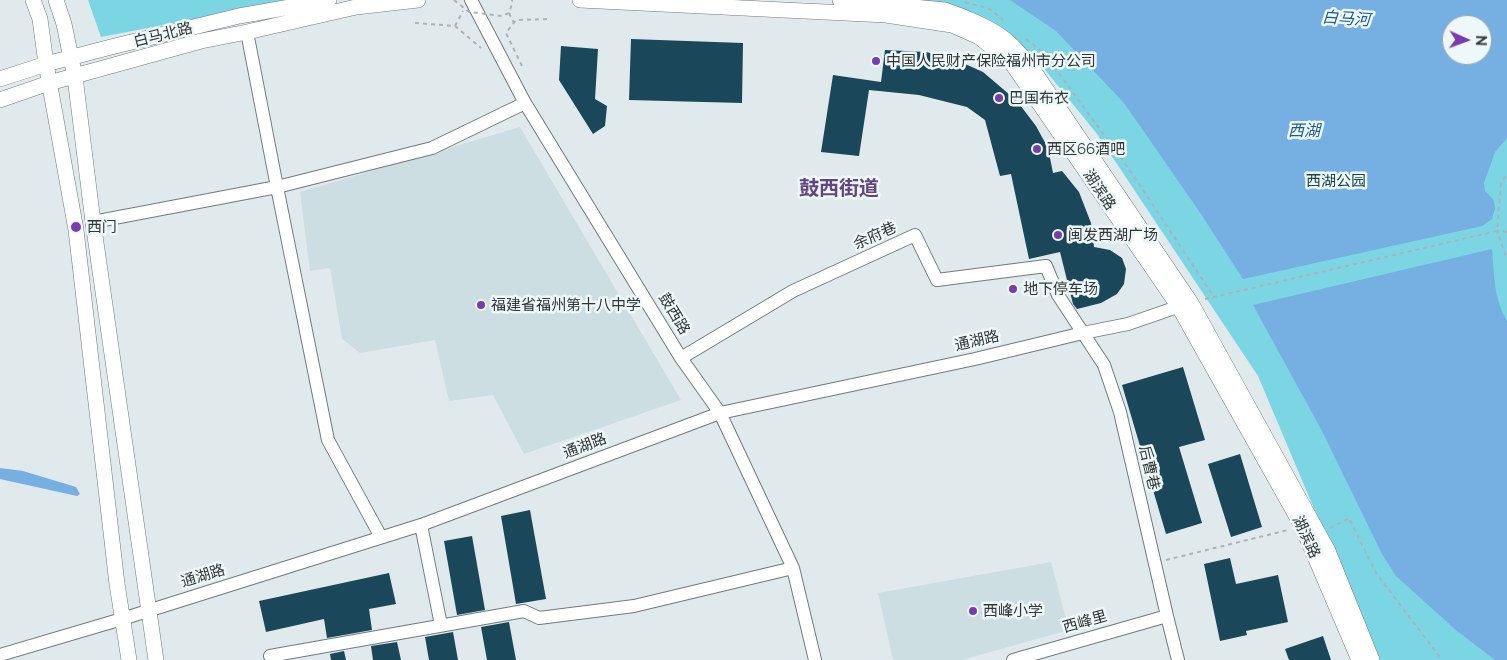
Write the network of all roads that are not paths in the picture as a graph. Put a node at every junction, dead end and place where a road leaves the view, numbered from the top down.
1 (329, 0) edge
2 (418, 0) edge
3 (580, 0) edge
4 (840, 0) edge
5 (467, 4) edge
6 (35, 6) edge
7 (58, 6) edge
8 (248, 32) junction
9 (71, 57) junction
10 (46, 64) junction
11 (75, 76) junction
12 (0, 79) edge
13 (49, 83) junction
14 (0, 100) edge
15 (525, 103) junction
16 (277, 187) junction
17 (93, 222) junction
18 (1058, 295) joint
19 (1185, 305) junction
20 (1082, 332) junction
21 (681, 358) junction
22 (720, 413) junction
23 (421, 525) junction
24 (381, 537) junction
25 (793, 568) junction
26 (149, 610) junction
27 (1167, 616) junction
28 (122, 619) junction
29 (441, 625) junction
30 (0, 655) edge
31 (270, 656) dead end
32 (129, 660) edge
33 (156, 660) edge
34 (815, 660) edge
35 (1013, 660) edge
36 (1178, 660) edge
37 (1359, 660) edge
38 (1372, 660) edge

1 - 9 main road, 白马北路
2 - 8 main road
3 - 19 main road, 湖滨路
4 - 19 main road, 湖滨路
5 - 15 street, 鼓西路
6 - 10 main road
7 - 9 main road
8 - 11 main road
8 - 16 street
9 - 10 main road, 白马北路
9 - 11 main road
10 - 12 main road, 白马北路
10 - 13 main road
11 - 13 main road
11 - 17 main road
13 - 14 main road
13 - 28 main road
15 - 16 street
15 - 21 street, 鼓西路
16 - 17 street
16 - 24 street
17 - 26 main road
18 - 20 street, 后曹巷
18 - 21 street, 余府巷
19 - 20 street, 通湖路
19 - 37 main road, 湖滨路
19 - 38 main road, 湖滨路
20 - 22 street, 通湖路
20 - 27 street, 后曹巷
21 - 22 street, 鼓西路
22 - 23 street, 通湖路
22 - 25 street, 鼓西路
23 - 24 street, 通湖路
23 - 29 street
24 - 26 street, 通湖路
25 - 29 street
25 - 34 street, 鼓西路
26 - 28 street, 通湖路
26 - 33 main road
27 - 35 street, 西峰里
27 - 36 street, 后曹巷
28 - 30 street, 通湖路
28 - 32 main road
29 - 31 street

